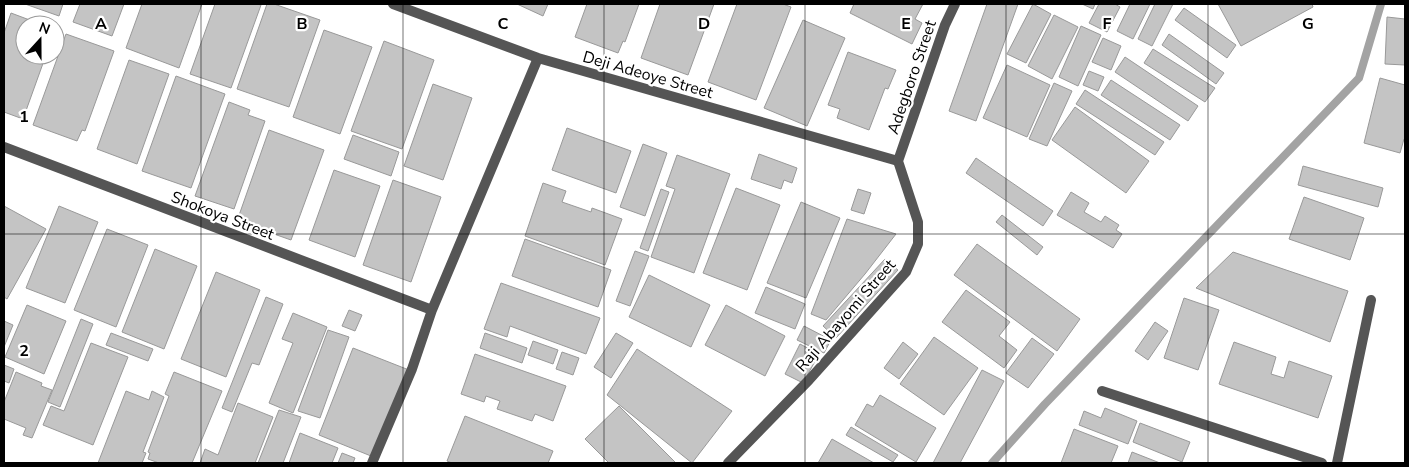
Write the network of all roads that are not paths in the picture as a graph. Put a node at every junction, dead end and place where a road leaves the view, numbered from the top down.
1 (393, 4) edge
2 (955, 4) edge
3 (538, 58) junction
4 (4, 147) edge
5 (898, 161) junction
6 (1371, 300) dead end
7 (432, 310) junction
8 (1102, 391) dead end
9 (372, 463) edge
10 (728, 463) edge
11 (1322, 463) edge
12 (1337, 463) edge

1 - 3 street, Deji Adeoye Street
2 - 5 street, Adegboro Street
3 - 5 street, Deji Adeoye Street
3 - 7 street
4 - 7 street, Shokoya Street
5 - 10 street, Raji Abayomi Street
6 - 12 street
7 - 9 street
8 - 11 street

